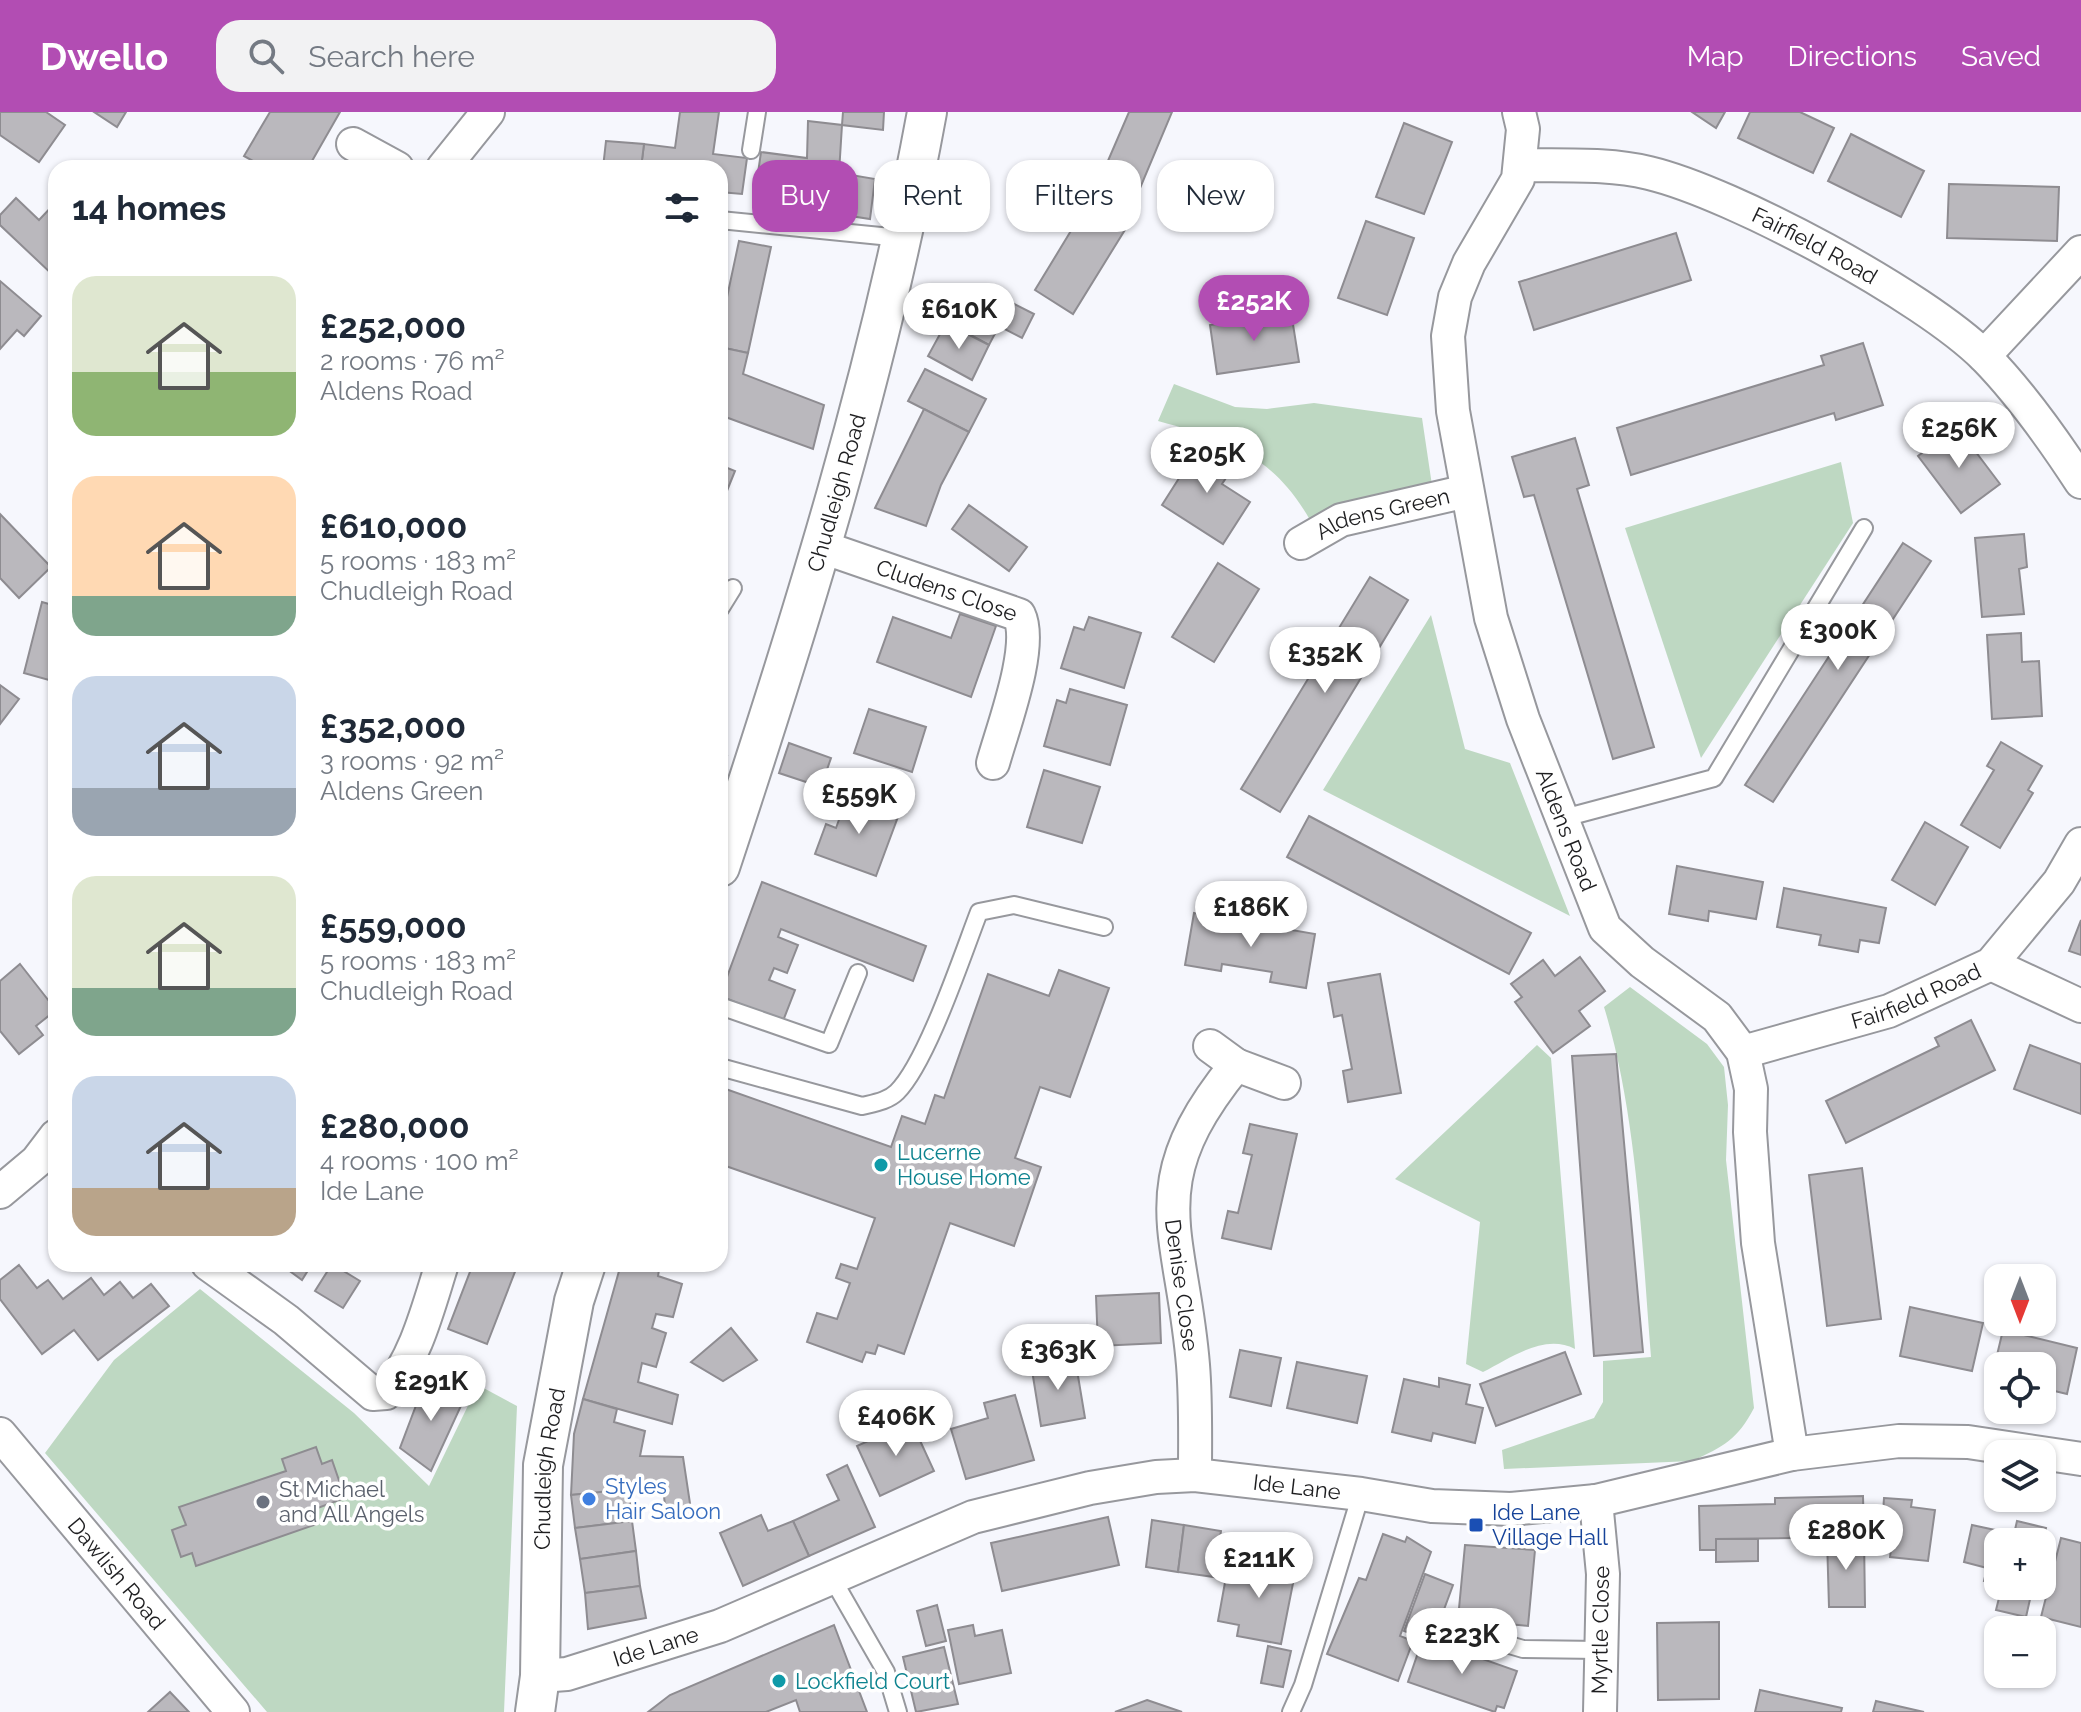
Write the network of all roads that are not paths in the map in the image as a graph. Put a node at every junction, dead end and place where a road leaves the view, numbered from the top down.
1 (488, 112) edge
2 (757, 112) edge
3 (927, 112) edge
4 (1519, 112) edge
5 (353, 144) dead end
6 (751, 150) dead end
7 (382, 160) edge
8 (449, 160) edge
9 (1521, 165) junction
10 (728, 221) edge
11 (903, 238) junction
12 (2081, 252) edge
13 (1984, 356) junction
14 (2081, 482) edge
15 (1467, 491) junction
16 (1864, 528) dead end
17 (1301, 543) dead end
18 (822, 547) junction
19 (733, 588) dead end
20 (728, 596) edge
21 (993, 763) dead end
22 (1560, 819) junction
23 (728, 842) edge
24 (2081, 844) edge
25 (1104, 927) dead end
26 (1991, 964) junction
27 (858, 973) dead end
28 (2081, 1006) edge
29 (728, 1009) edge
30 (1210, 1046) dead end
31 (1743, 1052) junction
32 (1236, 1065) junction
33 (728, 1069) edge
34 (1284, 1083) dead end
35 (48, 1157) edge
36 (0, 1192) edge
37 (219, 1272) edge
38 (439, 1272) edge
39 (583, 1272) edge
40 (5, 1452) edge
41 (1792, 1454) junction
42 (2081, 1459) edge
43 (1195, 1475) junction
44 (1361, 1494) junction
45 (1596, 1501) junction
46 (832, 1578) junction
47 (1469, 1633) dead end
48 (1599, 1650) junction
49 (538, 1694) edge
50 (233, 1712) edge
51 (898, 1712) edge
52 (1291, 1712) edge
53 (1600, 1712) edge

1 - 8 street
2 - 6 lane
3 - 11 street, Chudleigh Road
4 - 9 street
5 - 7 street
9 - 13 street, Fairfield Road
9 - 15 street, Aldens Road
10 - 11 lane
11 - 18 street, Chudleigh Road
12 - 13 street
13 - 14 street, Fairfield Road
15 - 17 street, Aldens Green
15 - 22 street, Aldens Road
16 - 22 lane
18 - 21 street, Cludens Close
18 - 23 street, Chudleigh Road
19 - 20 lane
22 - 31 street, Aldens Road
24 - 26 street, Fairfield Road
25 - 33 lane
26 - 28 street
26 - 31 street, Fairfield Road
27 - 29 lane
30 - 32 street
31 - 41 street, Aldens Road
32 - 34 street
32 - 43 street, Denise Close
35 - 36 street
37 - 38 street
39 - 49 street, Chudleigh Road
40 - 50 street, Dawlish Road
41 - 42 street, Ide Lane
41 - 45 street, Ide Lane
43 - 44 street, Ide Lane
43 - 46 street, Ide Lane
44 - 45 street, Ide Lane
44 - 52 lane
45 - 48 street, Myrtle Close
46 - 49 street, Ide Lane
46 - 51 lane
47 - 48 lane
48 - 53 street, Myrtle Close

